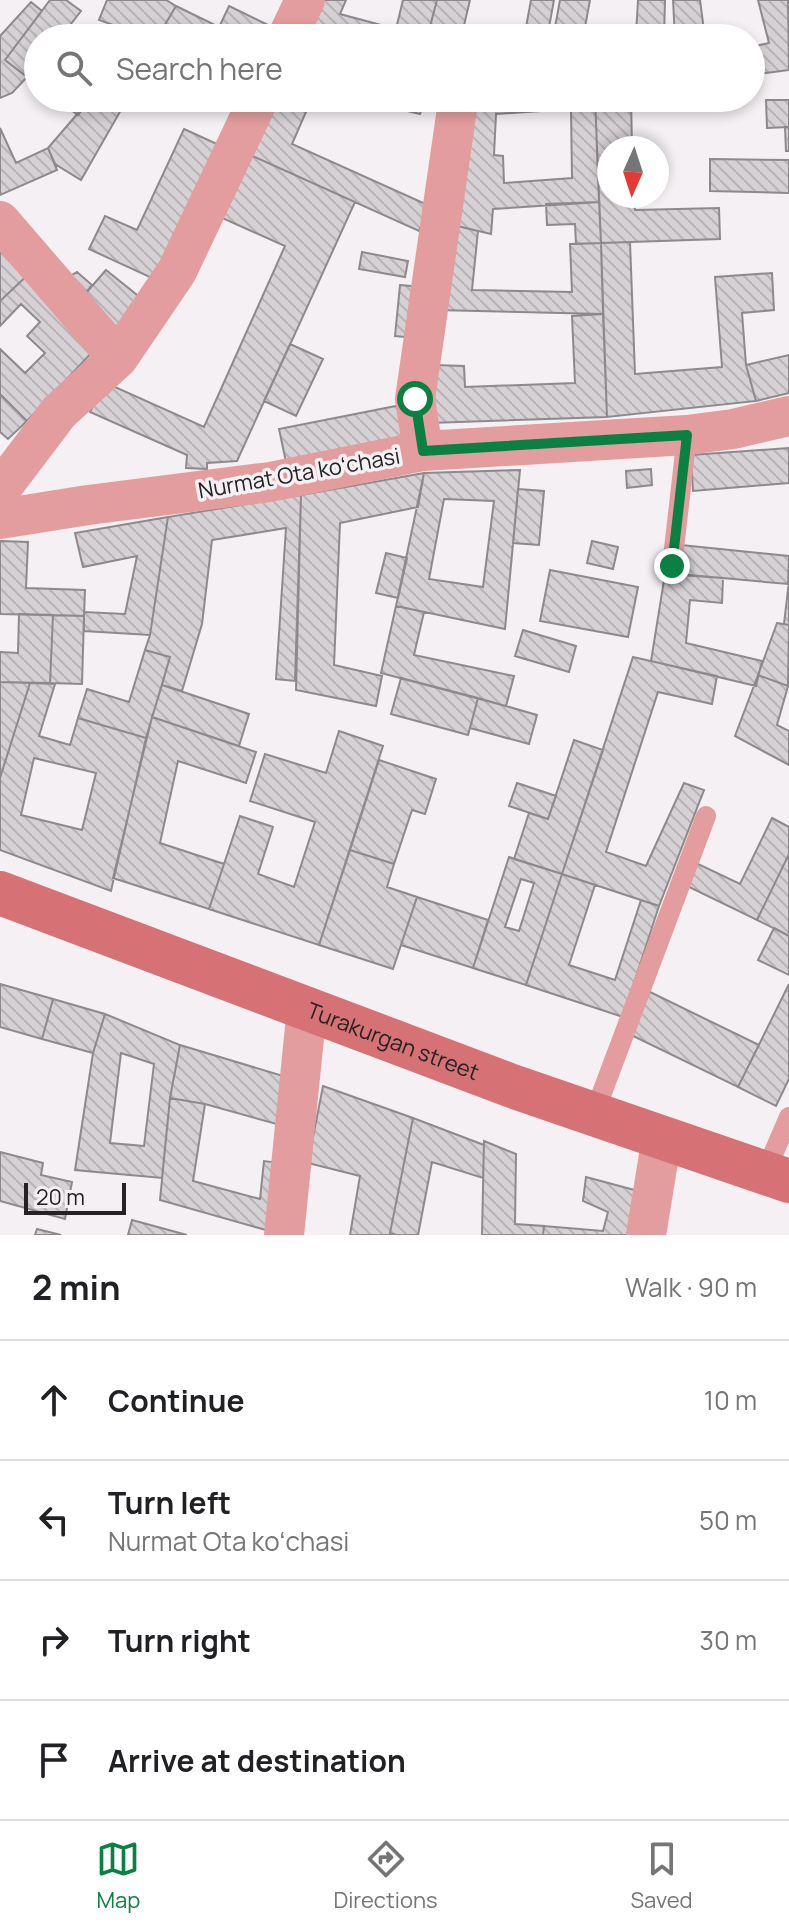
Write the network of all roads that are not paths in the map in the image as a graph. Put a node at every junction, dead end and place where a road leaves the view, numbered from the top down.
1 (305, 0) edge
2 (294, 24) edge
3 (252, 112) edge
4 (457, 112) edge
5 (0, 221) edge
6 (118, 358) junction
7 (789, 416) edge
8 (687, 435) junction
9 (423, 451) junction
10 (0, 490) edge
11 (0, 519) edge
12 (672, 566) dead end
13 (706, 816) dead end
14 (0, 893) edge
15 (307, 1008) junction
16 (594, 1114) junction
17 (789, 1117) edge
18 (662, 1137) junction
19 (777, 1177) edge
20 (284, 1235) edge
21 (646, 1235) edge

1 - 2 street
3 - 6 street
4 - 9 street
5 - 6 street
6 - 10 street
7 - 8 street, Nurmat Ota koʻchasi
8 - 9 street, Nurmat Ota koʻchasi
8 - 12 lane
9 - 11 street, Nurmat Ota koʻchasi
13 - 16 lane
14 - 15 main road, Turakurgan street
15 - 16 main road, Turakurgan street
15 - 20 street
16 - 18 main road, Turakurgan street
17 - 19 lane
18 - 19 main road, Turakurgan street
18 - 21 street

